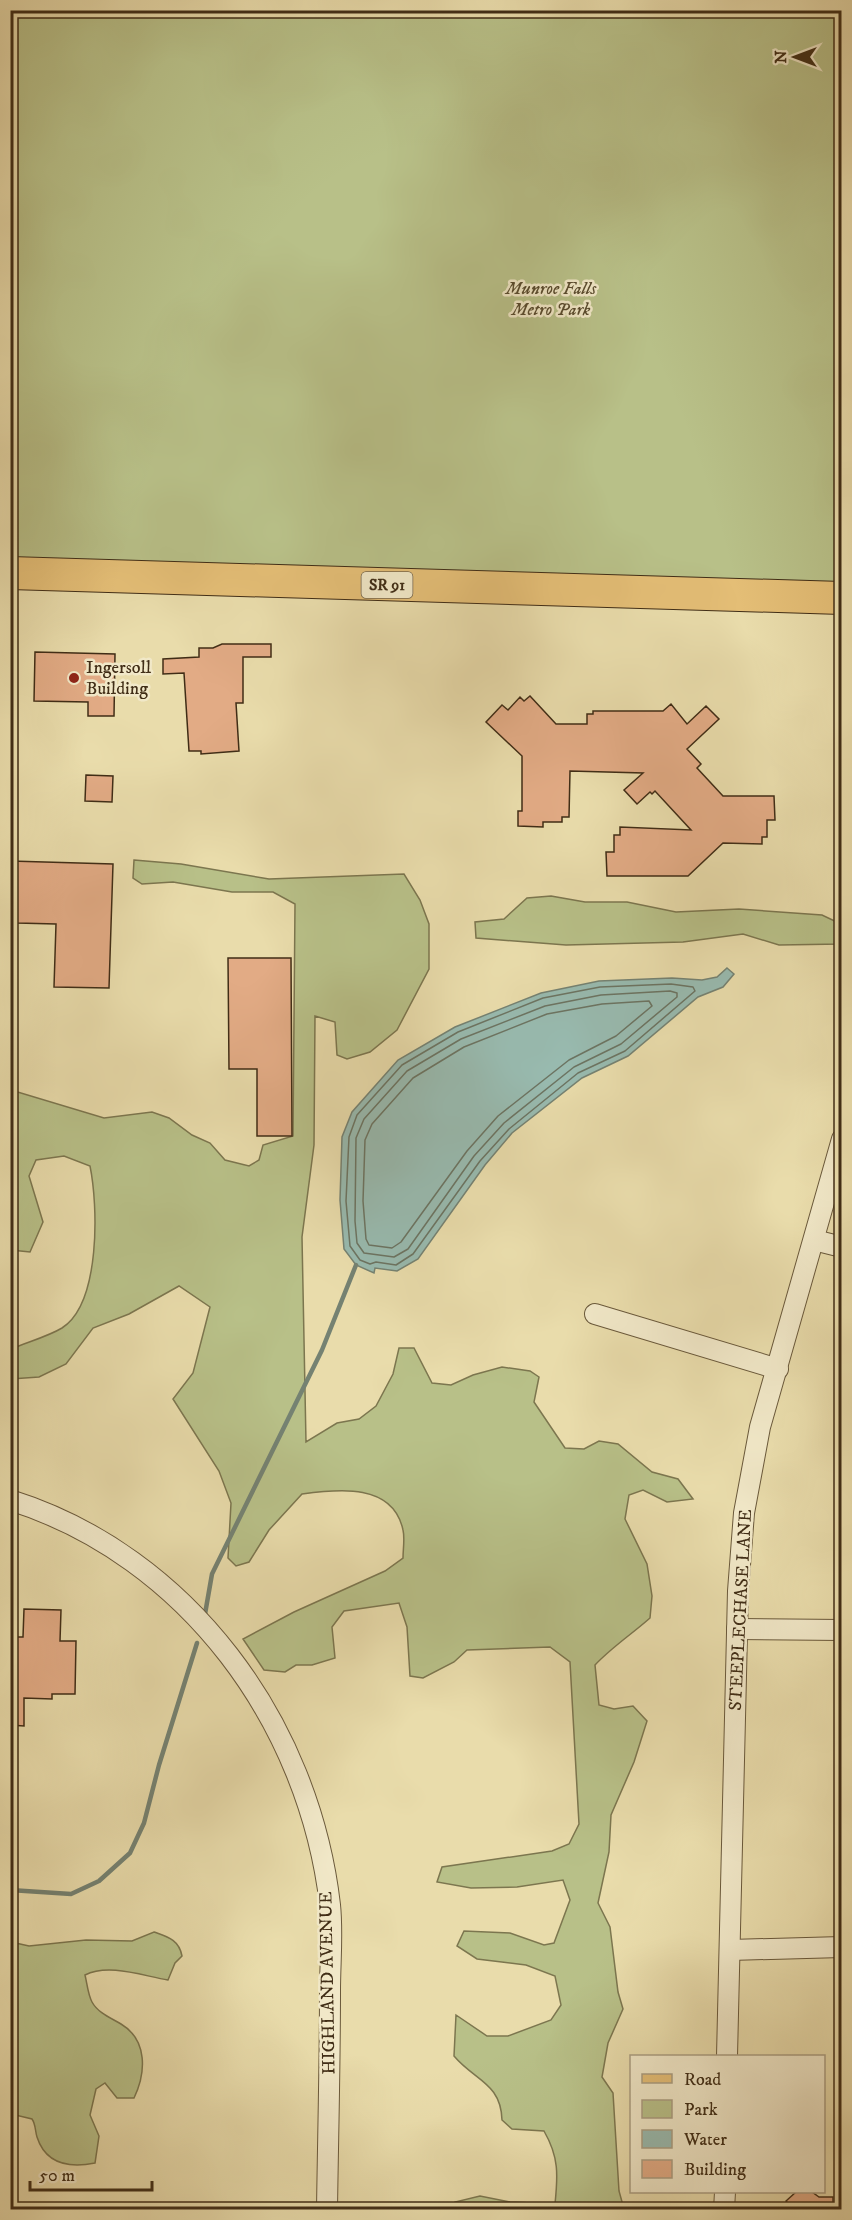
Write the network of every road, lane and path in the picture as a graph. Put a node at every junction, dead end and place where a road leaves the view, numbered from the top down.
1 (10, 573) edge
2 (842, 598) edge
3 (842, 1139) edge
4 (814, 1240) junction
5 (842, 1247) edge
6 (595, 1314) dead end
7 (778, 1369) junction
8 (10, 1500) edge
9 (737, 1629) junction
10 (842, 1630) edge
11 (842, 1947) edge
12 (730, 1950) junction
13 (727, 2055) edge
14 (724, 2193) edge
15 (327, 2210) edge
16 (724, 2210) edge

1 - 2 main road, SR 91
3 - 4 street, STEEPLECHASE LANE
4 - 5 street
4 - 7 street, STEEPLECHASE LANE
6 - 7 street
7 - 9 street, STEEPLECHASE LANE
8 - 15 street, HIGHLAND AVENUE
9 - 10 street
9 - 12 street, STEEPLECHASE LANE
11 - 12 street
12 - 13 street, STEEPLECHASE LANE
14 - 16 street

